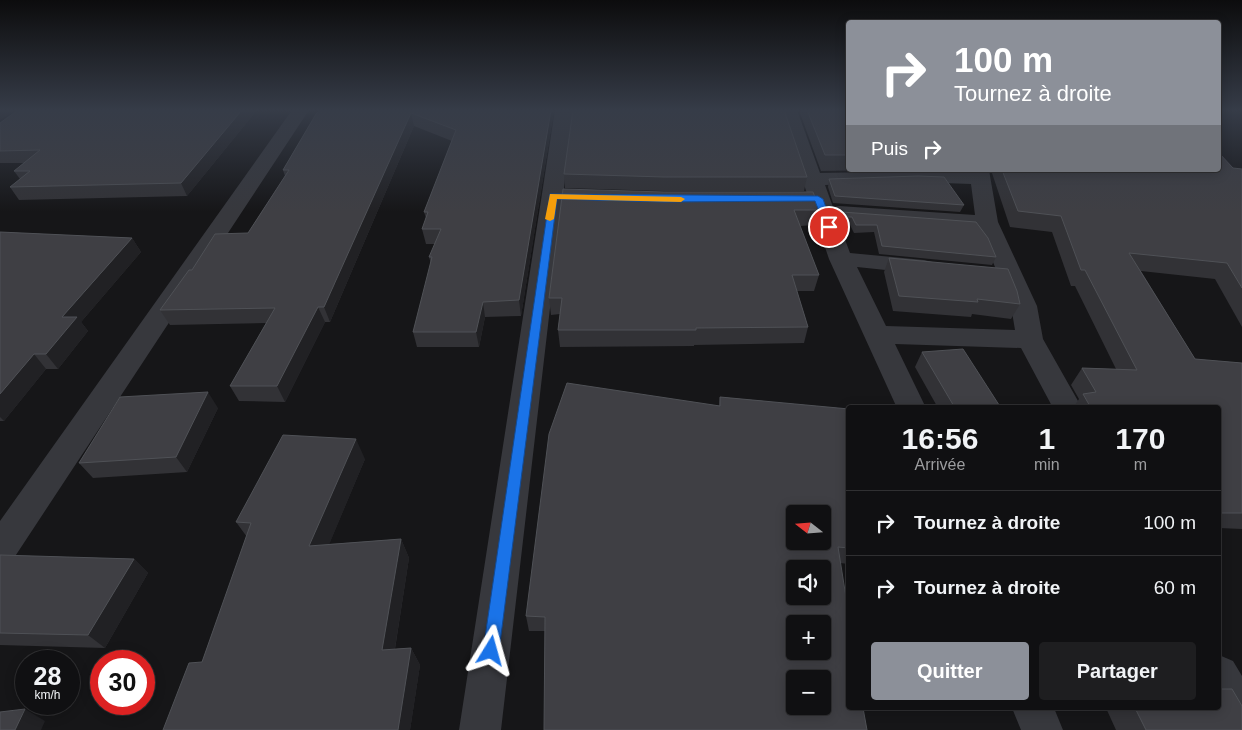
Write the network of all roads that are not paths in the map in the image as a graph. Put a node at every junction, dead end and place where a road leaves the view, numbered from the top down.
1 (277, 144) edge
2 (563, 144) edge
3 (798, 144) edge
4 (979, 174) edge
5 (813, 197) junction
6 (987, 222) junction
7 (841, 259) junction
8 (945, 269) edge
9 (982, 273) edge
10 (1011, 276) junction
11 (879, 335) junction
12 (1030, 339) junction
13 (911, 405) edge
14 (1066, 405) edge
15 (0, 550) edge
16 (1221, 679) edge
17 (1034, 710) edge
18 (1242, 717) edge
19 (480, 730) edge
20 (1042, 730) edge

1 - 15 street
2 - 19 street
3 - 5 street
4 - 5 street
4 - 6 street
5 - 6 street
5 - 7 street
6 - 10 street
7 - 8 street
7 - 11 street
9 - 10 street
10 - 12 street
11 - 12 street
11 - 13 street
12 - 14 street
16 - 18 street
17 - 20 street

